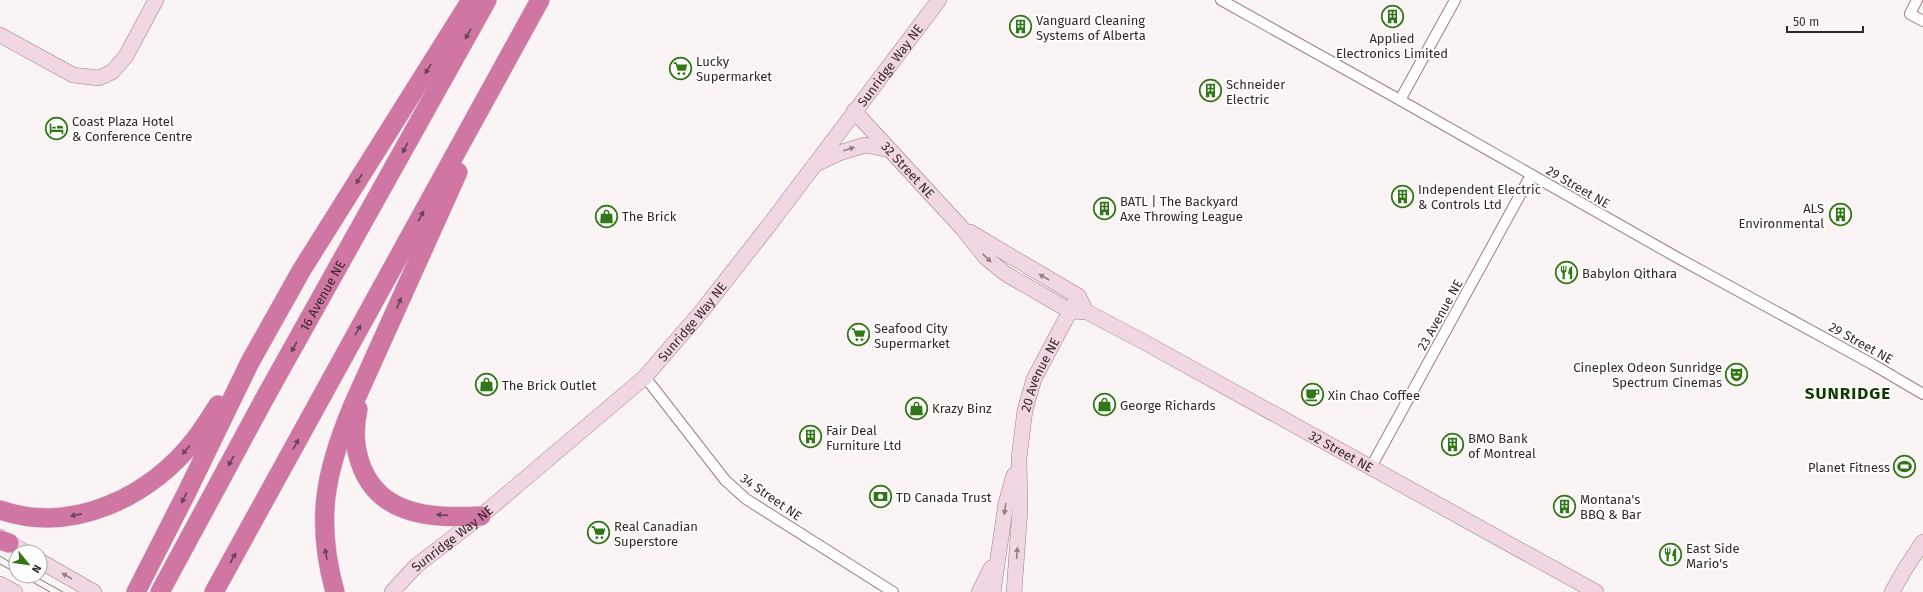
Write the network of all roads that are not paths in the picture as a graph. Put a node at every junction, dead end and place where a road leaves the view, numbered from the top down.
1 (156, 0) edge
2 (471, 0) edge
3 (487, 0) edge
4 (540, 0) edge
5 (939, 0) edge
6 (1221, 0) edge
7 (1455, 0) edge
8 (1917, 0) edge
9 (530, 19) junction
10 (1923, 21) edge
11 (0, 35) edge
12 (1400, 100) junction
13 (854, 112) junction
14 (890, 150) junction
15 (814, 165) junction
16 (1531, 175) junction
17 (962, 228) junction
18 (1078, 296) junction
19 (1070, 311) junction
20 (1087, 312) junction
21 (250, 362) junction
22 (366, 376) junction
23 (645, 377) junction
24 (1923, 394) edge
25 (1019, 458) junction
26 (1372, 467) junction
27 (0, 510) edge
28 (481, 516) junction
29 (1923, 542) edge
30 (998, 553) junction
31 (48, 566) edge
32 (0, 584) edge
33 (15, 592) edge
34 (94, 592) edge
35 (136, 592) edge
36 (160, 592) edge
37 (214, 592) edge
38 (335, 592) edge
39 (392, 592) edge
40 (893, 592) edge
41 (979, 592) edge
42 (993, 592) edge
43 (1014, 592) edge
44 (1596, 592) edge
45 (1892, 592) edge

1 - 11 street
2 -> 21 highway
3 -> 36 highway, 16 Avenue NE
4 - 9 highway
5 - 13 street, Sunridge Way NE
6 - 12 street, 29 Street NE
7 - 12 street
8 - 10 street
22 -> 9 highway
37 -> 9 highway
12 - 16 street, 29 Street NE
13 - 14 street, 32 Street NE
13 - 15 street, Sunridge Way NE
15 -> 14 street
14 - 17 street, 32 Street NE
15 - 23 street, Sunridge Way NE
16 - 24 street, 29 Street NE
16 - 26 street, 23 Avenue NE
18 -> 17 street, 32 Street NE
17 -> 19 street, 32 Street NE
18 - 19 street, 20 Avenue NE
18 - 20 street
19 - 20 street, 32 Street NE
19 - 25 street, 20 Avenue NE
20 - 26 street, 32 Street NE
21 -> 27 highway
21 -> 35 highway
28 -> 22 highway
38 -> 22 highway
23 - 28 street, Sunridge Way NE
23 - 40 street, 34 Street NE
25 -> 30 street, 20 Avenue NE
43 -> 25 street, 20 Avenue NE
26 - 44 street, 32 Street NE
28 - 39 street, Sunridge Way NE
29 - 45 street
30 - 41 street
30 - 42 street, 20 Avenue NE
34 -> 31 street
32 - 33 street

